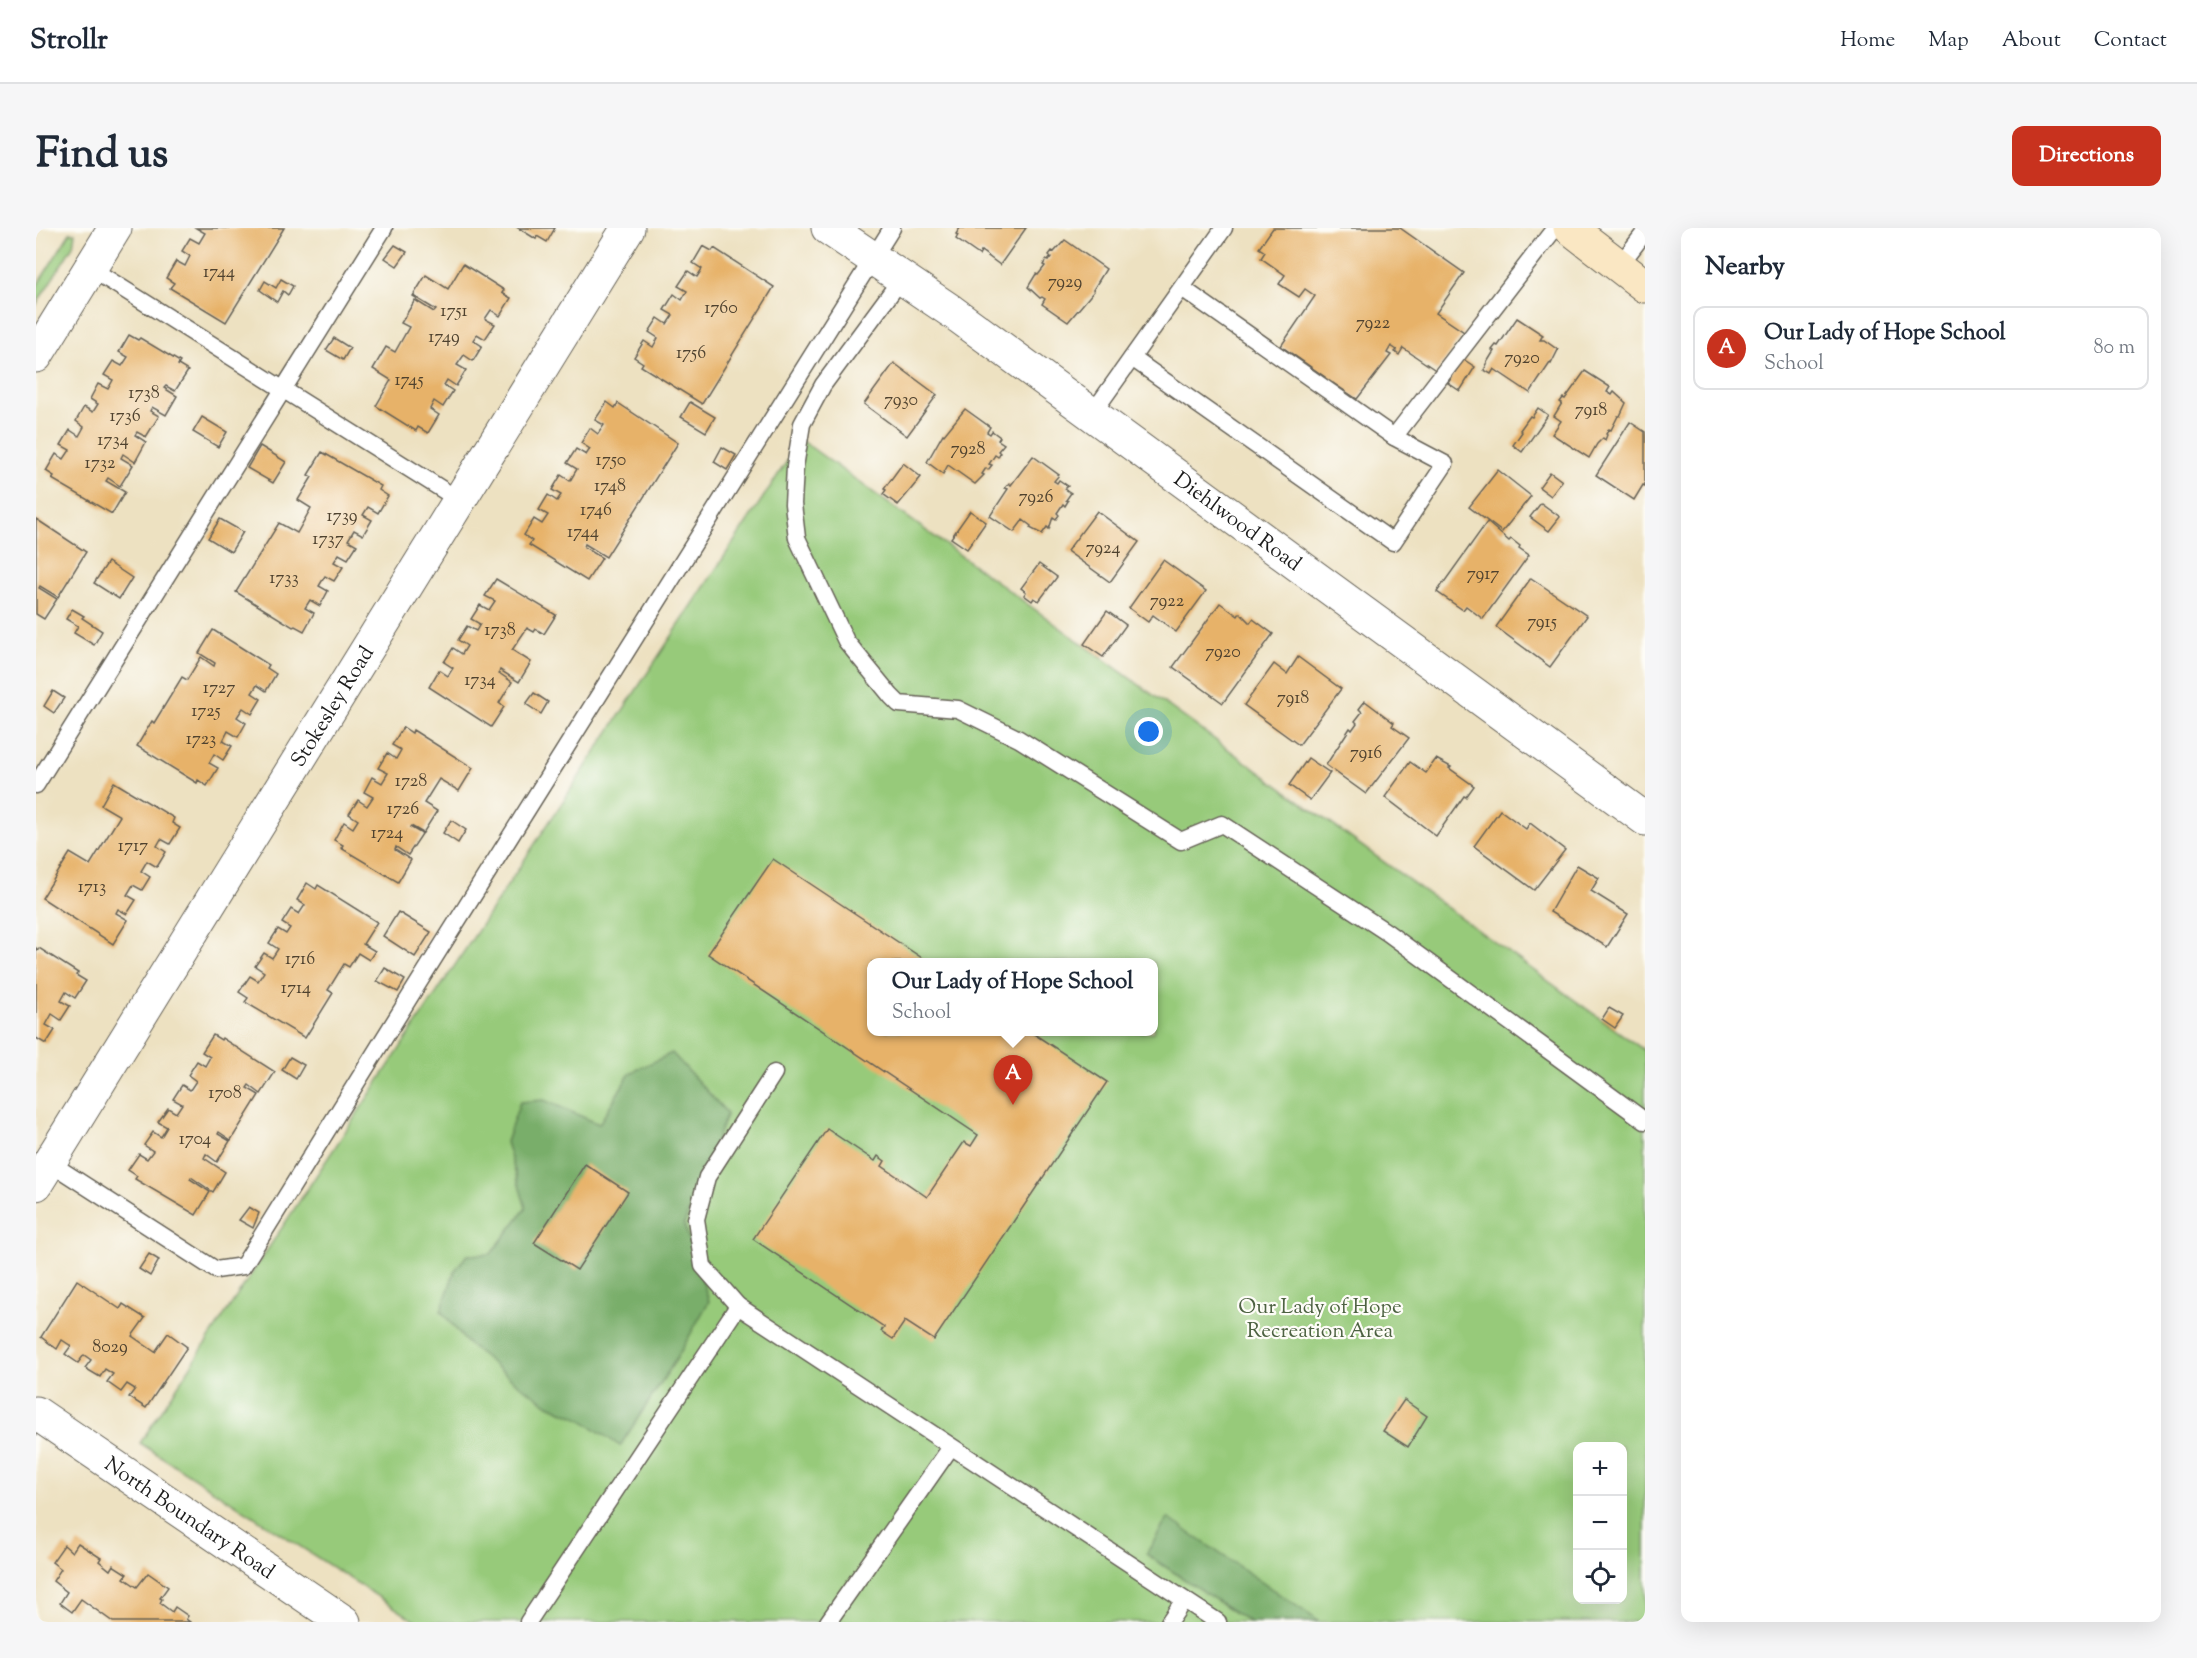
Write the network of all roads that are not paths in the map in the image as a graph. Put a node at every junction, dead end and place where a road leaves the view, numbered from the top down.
1 (384, 228) edge
2 (628, 228) edge
3 (828, 228) edge
4 (892, 228) edge
5 (1224, 228) edge
6 (1555, 228) edge
7 (1570, 228) edge
8 (110, 230) edge
9 (1645, 232) edge
10 (872, 258) junction
11 (1619, 266) junction
12 (90, 268) junction
13 (902, 278) junction
14 (1645, 286) edge
15 (1182, 288) junction
16 (36, 356) edge
17 (1132, 358) junction
18 (283, 389) junction
19 (1092, 414) junction
20 (1394, 437) junction
21 (459, 500) junction
22 (36, 785) edge
23 (1645, 819) edge
24 (774, 1073) dead end
25 (1645, 1121) edge
26 (40, 1167) edge
27 (738, 1306) junction
28 (36, 1413) edge
29 (951, 1447) junction
30 (1184, 1600) junction
31 (341, 1621) edge
32 (528, 1622) edge
33 (828, 1622) edge
34 (1169, 1622) edge
35 (1218, 1622) edge

1 - 18 lane
2 - 21 street, Stokesley Road
3 - 10 street, Diehlwood Road
4 - 10 lane
5 - 15 lane
6 - 20 lane
7 - 11 main road
8 - 12 street
9 - 11 lane
10 - 13 street, Diehlwood Road
10 - 26 lane
11 - 14 main road
12 - 16 street
12 - 18 lane
13 - 19 street, Diehlwood Road
13 - 25 lane
15 - 17 lane
15 - 20 lane
17 - 19 lane
17 - 20 lane
18 - 21 lane
18 - 22 lane
19 - 23 street, Diehlwood Road
21 - 26 street, Stokesley Road
24 - 27 lane
27 - 29 lane
27 - 32 lane
28 - 31 street, North Boundary Road
29 - 30 lane
29 - 33 lane
30 - 34 lane
30 - 35 lane

